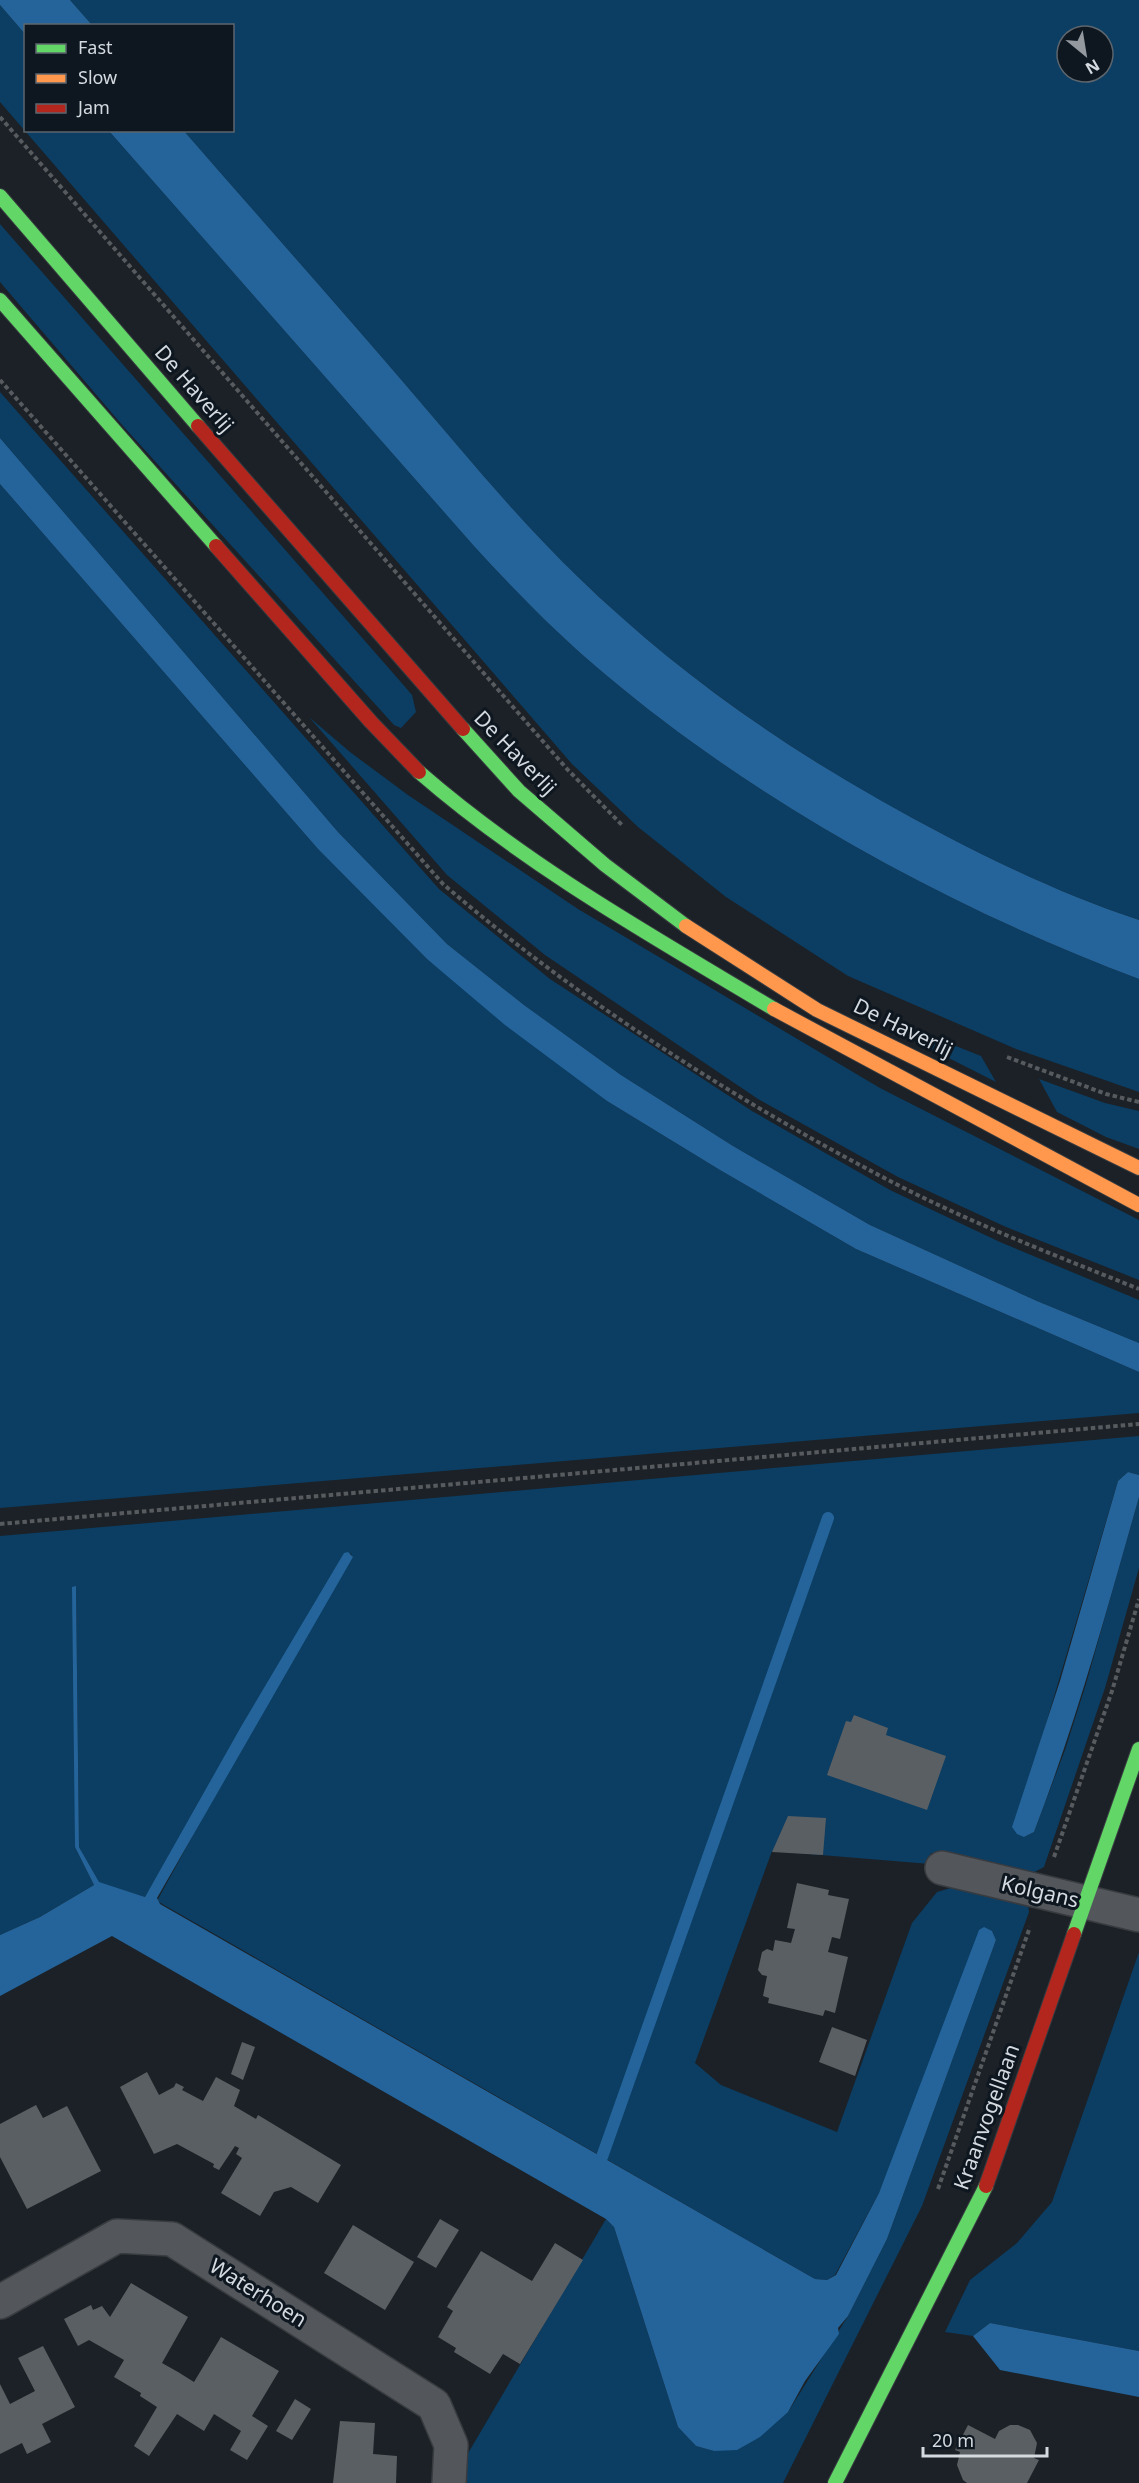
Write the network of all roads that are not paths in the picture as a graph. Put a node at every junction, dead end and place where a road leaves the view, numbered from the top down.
1 (0, 196) edge
2 (0, 300) edge
3 (1139, 1168) edge
4 (1139, 1206) edge
5 (1139, 1749) edge
6 (942, 1868) dead end
7 (1085, 1902) junction
8 (1139, 1915) edge
9 (0, 2302) edge
10 (449, 2483) edge
11 (835, 2483) edge

1 - 3 street, De Haverlij
2 - 4 street, De Haverlij
5 - 7 street, Kraanvogellaan
6 - 7 street, Kolgans
7 - 8 street, Kolgans
7 - 11 street, Kraanvogellaan
9 - 10 street, Waterhoen

